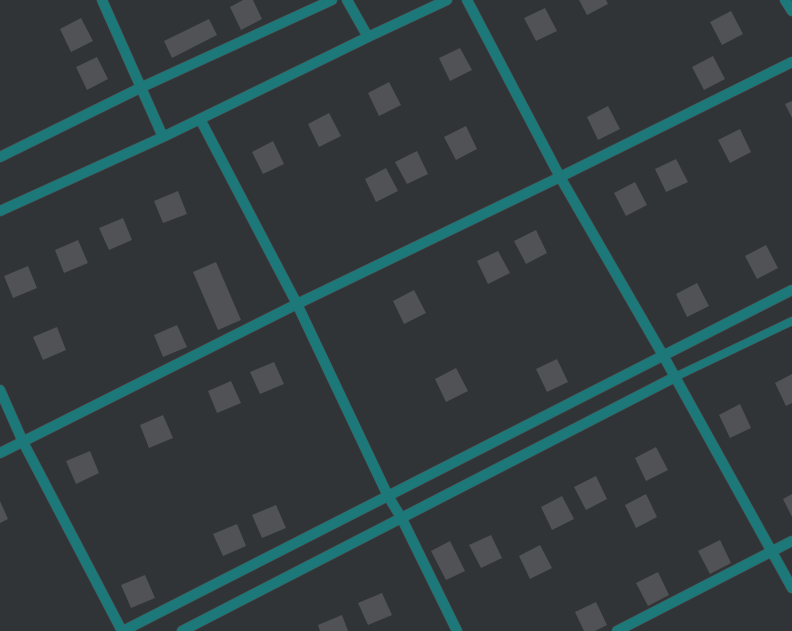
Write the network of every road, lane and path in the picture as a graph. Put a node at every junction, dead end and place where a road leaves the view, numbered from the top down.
1 (102, 0) edge
2 (332, 0) edge
3 (347, 0) edge
4 (447, 0) edge
5 (467, 0) edge
6 (785, 0) edge
7 (792, 11) edge
8 (368, 37) junction
9 (792, 62) edge
10 (142, 87) junction
11 (200, 119) junction
12 (164, 137) junction
13 (0, 157) edge
14 (560, 177) junction
15 (0, 211) edge
16 (792, 290) edge
17 (297, 304) junction
18 (792, 321) edge
19 (664, 357) junction
20 (675, 378) junction
21 (0, 390) edge
22 (23, 442) junction
23 (0, 453) edge
24 (388, 496) junction
25 (402, 519) junction
26 (792, 541) edge
27 (771, 552) junction
28 (792, 588) edge
29 (123, 631) edge
30 (182, 631) edge
31 (457, 631) edge
32 (617, 631) edge

1 - 10 street
2 - 10 street
3 - 8 street
4 - 8 street
5 - 14 street
6 - 7 street
8 - 11 street
9 - 14 street
10 - 12 street
10 - 13 street
11 - 12 street
11 - 17 street
12 - 15 street
14 - 17 street
14 - 19 street
16 - 19 street
17 - 22 street
17 - 24 street
18 - 20 lane
19 - 20 street
19 - 24 street
20 - 25 street
20 - 27 street
21 - 22 street
22 - 23 street
22 - 29 street
24 - 25 street
24 - 29 street
25 - 30 street
25 - 31 street
26 - 27 street
27 - 28 street
27 - 32 street

